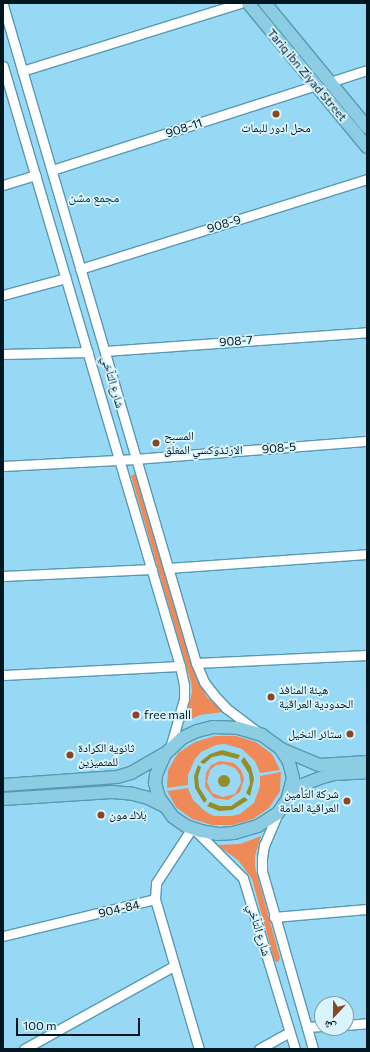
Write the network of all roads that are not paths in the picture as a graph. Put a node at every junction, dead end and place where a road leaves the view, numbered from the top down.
1 (240, 3) edge
2 (248, 3) edge
3 (265, 3) edge
4 (3, 5) edge
5 (367, 70) edge
6 (4, 71) edge
7 (22, 71) junction
8 (330, 82) junction
9 (316, 85) junction
10 (37, 120) junction
11 (21, 126) junction
12 (367, 127) edge
13 (367, 147) edge
14 (52, 170) junction
15 (35, 174) junction
16 (367, 179) edge
17 (3, 185) edge
18 (80, 268) junction
19 (66, 278) junction
20 (3, 295) edge
21 (367, 332) edge
22 (105, 351) junction
23 (88, 352) junction
24 (3, 354) edge
25 (367, 441) edge
26 (136, 459) junction
27 (120, 460) junction
28 (3, 466) edge
29 (367, 554) edge
30 (168, 568) junction
31 (152, 569) junction
32 (3, 576) edge
33 (367, 655) edge
34 (196, 663) junction
35 (180, 666) junction
36 (3, 675) edge
37 (262, 735) junction
38 (280, 749) junction
39 (167, 751) junction
40 (367, 762) edge
41 (367, 772) edge
42 (3, 784) edge
43 (289, 797) junction
44 (3, 799) edge
45 (162, 805) junction
46 (278, 813) junction
47 (193, 828) junction
48 (155, 899) junction
49 (367, 909) edge
50 (274, 917) junction
51 (3, 936) edge
52 (174, 966) junction
53 (293, 981) junction
54 (276, 985) junction
55 (367, 1023) edge
56 (354, 1024) edge
57 (307, 1027) junction
58 (314, 1027) edge
59 (290, 1032) junction
60 (24, 1049) edge
61 (199, 1049) edge
62 (259, 1049) edge
63 (295, 1049) edge
64 (313, 1049) edge

1 - 7 street
2 - 9 main road, Tariq ibn Ziyad Street
3 - 8 main road, Tariq ibn Ziyad Street
4 - 7 street, شارع التآخي
5 - 8 street
6 - 11 street, شارع التآخي
7 - 10 street, شارع التآخي
8 - 12 main road, Tariq ibn Ziyad Street
9 - 13 main road, Tariq ibn Ziyad Street
9 - 14 street, 908-11
10 - 11 street
10 - 14 street, شارع التآخي
11 - 15 street, شارع التآخي
14 - 18 street, شارع التآخي
15 - 17 street
15 - 19 street, شارع التآخي
16 - 18 street, 908-9
18 - 22 street, شارع التآخي
19 - 20 street
19 - 23 street, شارع التآخي
21 - 22 street, 908-7
22 - 26 street, شارع التآخي
23 - 24 street
23 - 27 street, شارع التآخي
25 - 26 street, 908-5
26 - 27 street, 908-5
26 - 30 street, شارع التآخي
27 - 28 street, 908-5
27 - 31 street, شارع التآخي
29 - 30 street
30 - 34 street, شارع التآخي
31 - 32 street
31 - 35 street, شارع التآخي
33 - 34 street
34 - 37 street, شارع التآخي
35 - 36 street
35 - 39 street, شارع التآخي
37 - 38 main road
37 - 39 main road
38 - 40 main road
38 - 43 main road
39 - 42 main road
39 - 45 main road
41 - 43 main road
43 - 46 main road
44 - 45 main road
45 - 47 main road
46 - 47 main road
46 - 50 street, شارع التآخي
47 - 48 street, 904-84
47 - 54 street, شارع التآخي
48 - 51 street, 904-84
48 - 52 street
49 - 50 street
50 - 53 street, شارع التآخي
52 - 60 street
52 - 61 street
53 - 54 street
53 - 57 street, شارع التآخي
54 - 59 street, شارع التآخي
55 - 56 street
57 - 58 street
57 - 64 street, شارع التآخي
59 - 62 street
59 - 63 street, شارع التآخي

